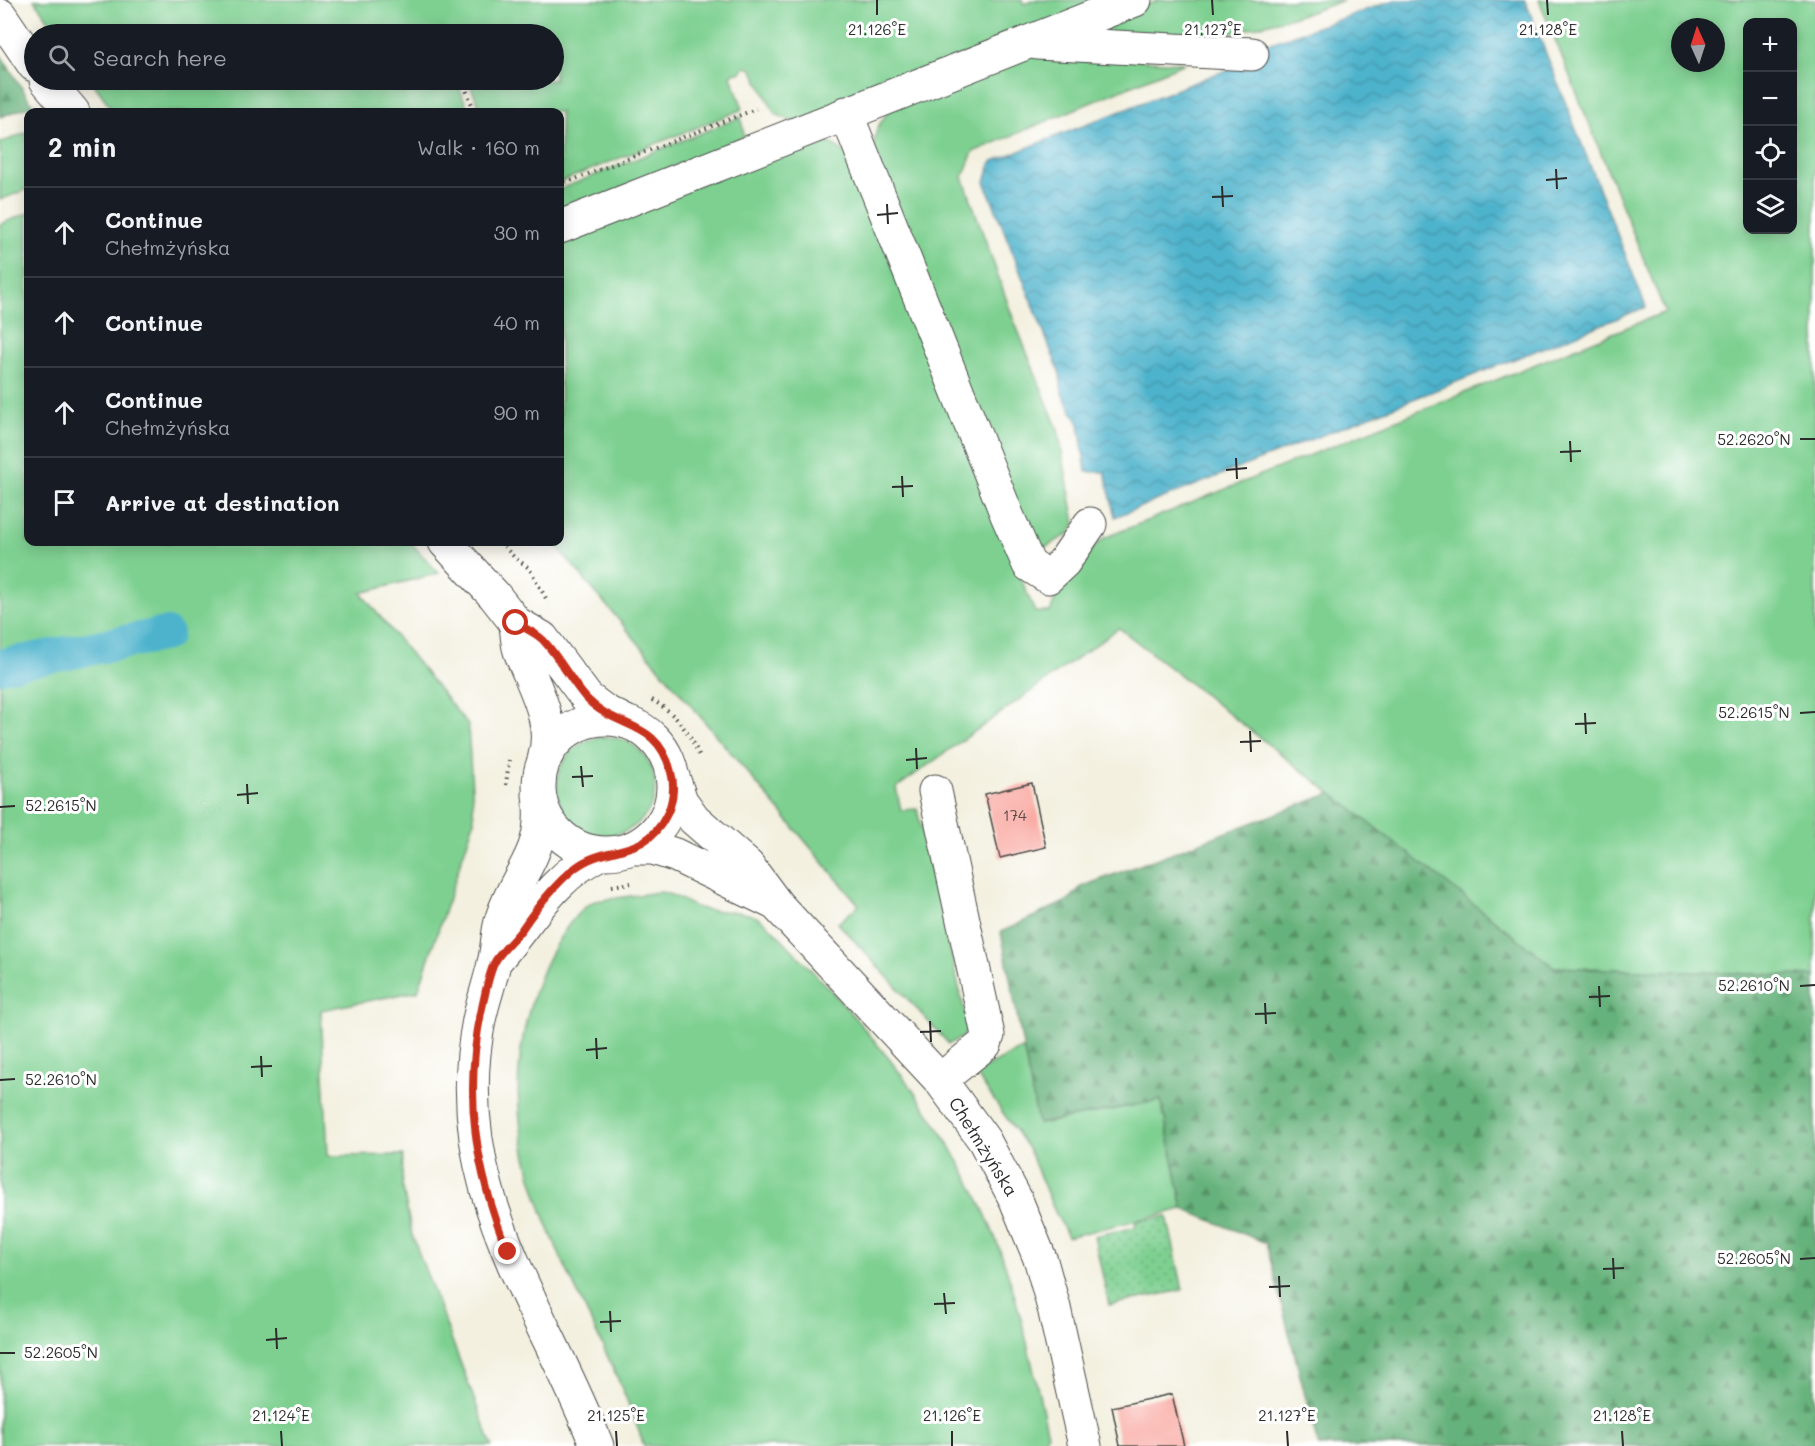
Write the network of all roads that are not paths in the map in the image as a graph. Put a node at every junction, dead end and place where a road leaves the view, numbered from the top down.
1 (1135, 0) edge
2 (0, 15) edge
3 (1026, 43) junction
4 (24, 50) edge
5 (1252, 54) dead end
6 (55, 90) edge
7 (70, 108) edge
8 (846, 113) junction
9 (564, 225) edge
10 (1090, 524) dead end
11 (449, 546) edge
12 (516, 623) junction
13 (641, 711) junction
14 (544, 760) junction
15 (673, 777) junction
16 (935, 791) dead end
17 (539, 795) junction
18 (617, 851) junction
19 (777, 905) junction
20 (495, 961) junction
21 (940, 1080) junction
22 (597, 1446) edge
23 (1085, 1446) edge

1 - 3 street
2 - 4 street
3 - 5 street
3 - 8 street
6 - 7 street
8 - 9 street
8 - 10 street
11 - 12 street
12 - 13 street
12 - 14 street
13 - 14 street
13 - 15 street, Chełmżyńska
14 - 17 street
15 - 18 street
15 - 19 street, Chełmżyńska
16 - 21 street
17 - 18 street, Chełmżyńska
17 - 20 street
18 - 19 street, Chełmżyńska
18 - 20 street
19 - 21 street, Chełmżyńska
20 - 22 street
21 - 23 street, Chełmżyńska

